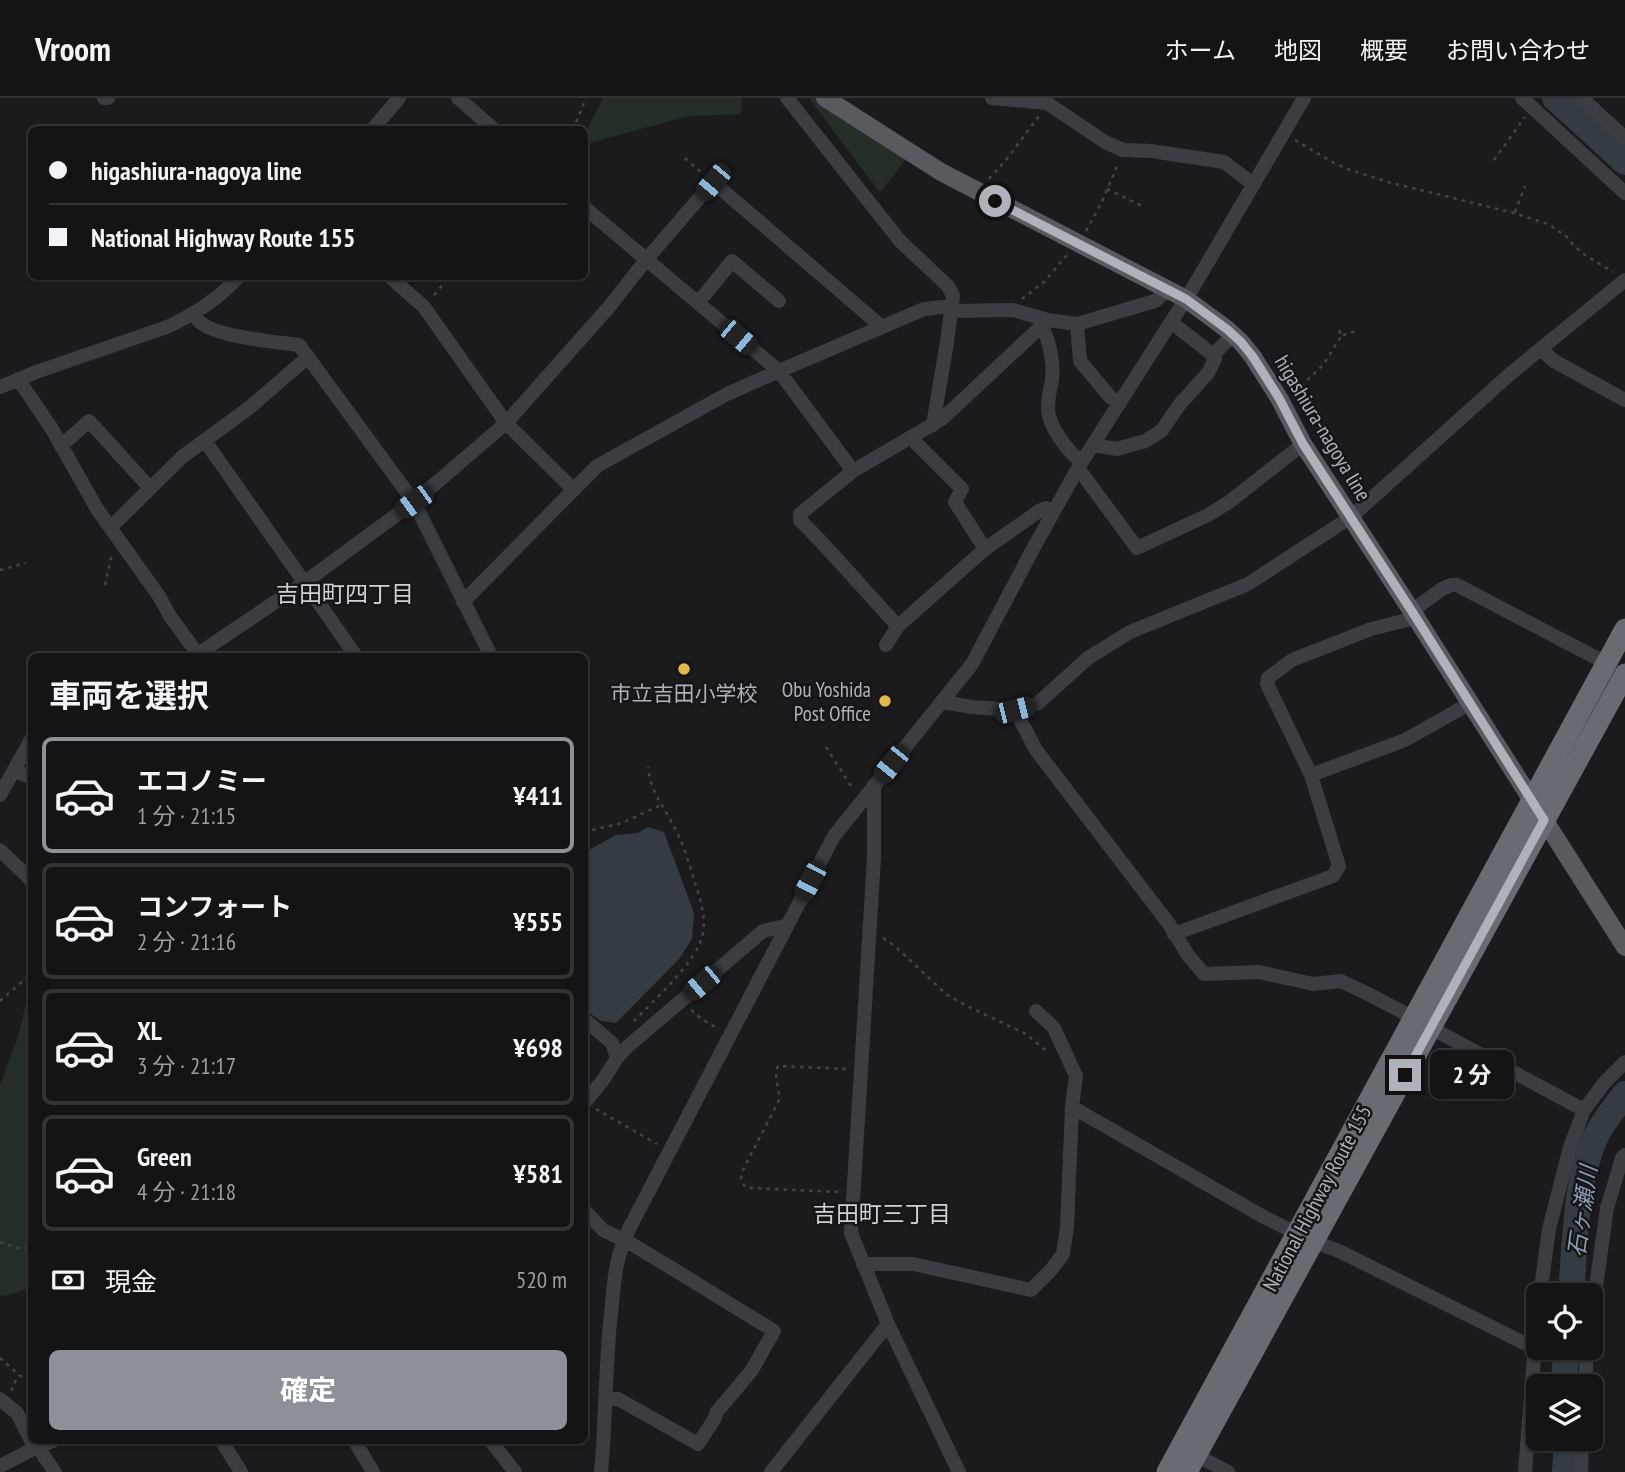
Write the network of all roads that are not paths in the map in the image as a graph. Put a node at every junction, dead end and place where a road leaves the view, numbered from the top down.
1 (399, 98) edge
2 (458, 98) edge
3 (787, 98) edge
4 (825, 98) edge
5 (992, 98) edge
6 (1304, 98) edge
7 (1583, 98) edge
8 (1527, 103) edge
9 (849, 104) edge
10 (375, 126) edge
11 (490, 126) edge
12 (1625, 138) edge
13 (1253, 184) junction
14 (1625, 192) edge
15 (588, 209) edge
16 (646, 260) junction
17 (235, 280) edge
18 (394, 280) edge
19 (1624, 280) edge
20 (1166, 288) junction
21 (1186, 299) junction
22 (779, 301) dead end
23 (698, 303) junction
24 (952, 308) junction
25 (194, 313) junction
26 (1171, 322) junction
27 (1044, 323) junction
28 (1077, 324) junction
29 (882, 327) junction
30 (1234, 335) junction
31 (1541, 349) junction
32 (1213, 355) junction
33 (308, 356) junction
34 (779, 370) junction
35 (18, 379) junction
36 (0, 387) edge
37 (1625, 400) edge
38 (1120, 403) junction
39 (506, 423) junction
40 (933, 425) junction
41 (912, 437) junction
42 (205, 440) junction
43 (1303, 444) junction
44 (1093, 445) junction
45 (61, 446) junction
46 (1080, 465) junction
47 (853, 471) junction
48 (150, 488) junction
49 (574, 491) junction
50 (414, 502) junction
51 (1054, 511) junction
52 (1351, 517) junction
53 (111, 527) junction
54 (985, 549) junction
55 (305, 582) junction
56 (463, 602) junction
57 (1413, 613) junction
58 (898, 626) junction
59 (1625, 628) edge
60 (886, 645) dead end
61 (195, 653) edge
62 (201, 653) edge
63 (354, 653) edge
64 (489, 653) edge
65 (1606, 663) junction
66 (1625, 675) edge
67 (942, 702) junction
68 (1469, 704) junction
69 (1015, 710) junction
70 (28, 745) edge
71 (14, 770) junction
72 (1311, 775) junction
73 (28, 776) edge
74 (874, 785) junction
75 (0, 794) edge
76 (1531, 800) junction
77 (1544, 820) junction
78 (0, 850) edge
79 (28, 877) edge
80 (785, 926) junction
81 (1174, 934) junction
82 (1625, 947) edge
83 (1036, 1011) dead end
84 (588, 1022) edge
85 (1423, 1023) junction
86 (617, 1058) junction
87 (1625, 1062) edge
88 (588, 1098) edge
89 (1072, 1107) junction
90 (1584, 1110) junction
91 (1625, 1154) edge
92 (588, 1214) edge
93 (1305, 1237) junction
94 (623, 1240) junction
95 (863, 1264) junction
96 (1542, 1283) edge
97 (1596, 1283) edge
98 (888, 1324) junction
99 (1526, 1344) edge
100 (1533, 1360) edge
101 (606, 1398) junction
102 (0, 1399) edge
103 (28, 1432) edge
104 (35, 1444) edge
105 (45, 1444) edge
106 (224, 1444) edge
107 (356, 1444) edge
108 (494, 1444) edge
109 (508, 1444) edge
110 (37, 1447) junction
111 (1582, 1451) edge
112 (501, 1454) junction
113 (1191, 1464) edge
114 (0, 1466) edge
115 (55, 1472) edge
116 (241, 1472) edge
117 (373, 1472) edge
118 (515, 1472) edge
119 (601, 1472) edge
120 (771, 1472) edge
121 (959, 1472) edge
122 (1167, 1472) edge
123 (1228, 1472) edge
124 (1525, 1472) edge
125 (1581, 1472) edge

1 - 10 street
2 - 11 street
3 - 24 street
4 - 9 main road, higashiura-nagoya line
5 - 13 street
6 - 13 street
7 - 12 street
8 - 14 street
9 - 20 main road, higashiura-nagoya line
13 - 21 street
15 - 16 street
16 - 23 street
16 - 29 street
16 - 39 street
17 - 25 street
18 - 39 street
19 - 31 street
20 - 21 main road, higashiura-nagoya line
20 - 28 street
21 - 26 street
21 - 30 main road, higashiura-nagoya line
22 - 23 street
23 - 34 street
24 - 27 street
24 - 29 street
24 - 40 street
25 - 33 street
25 - 35 street
26 - 32 street
26 - 38 street
27 - 28 street
27 - 40 street
27 - 46 street
28 - 38 street
29 - 34 street
30 - 32 street
30 - 43 main road, higashiura-nagoya line
31 - 37 street
31 - 52 street
32 - 44 street
33 - 42 street
33 - 50 street
34 - 47 street
34 - 49 street
35 - 36 street
35 - 45 street
38 - 44 street
39 - 49 street
39 - 50 street
40 - 41 street
41 - 47 street
41 - 54 street
42 - 48 street
42 - 55 street
43 - 46 street
43 - 52 main road, higashiura-nagoya line
44 - 46 street
45 - 48 street
45 - 53 street
46 - 51 street
47 - 58 street
48 - 53 street
49 - 56 street
50 - 55 street
50 - 56 street
51 - 54 street
51 - 67 street
52 - 57 main road, higashiura-nagoya line
52 - 69 street
53 - 61 street
54 - 58 street
55 - 62 street
55 - 63 street
56 - 64 street
57 - 65 street
57 - 68 main road, higashiura-nagoya line
57 - 72 street
58 - 60 street
59 - 65 highway, National Highway Route 155
65 - 76 highway, National Highway Route 155
66 - 77 highway, National Highway Route 155
67 - 69 street
67 - 74 street
68 - 72 street
68 - 76 main road, higashiura-nagoya line
69 - 81 street
70 - 71 street
71 - 73 street
71 - 75 street
72 - 81 street
74 - 80 street
74 - 95 street
76 - 77 main road, higashiura-nagoya line
76 - 85 highway, National Highway Route 155
77 - 82 main road, higashiura-nagoya line
77 - 85 highway, National Highway Route 155
78 - 79 street
80 - 86 street
80 - 94 street
81 - 85 street
83 - 89 street
84 - 86 street
85 - 90 street
85 - 93 highway, National Highway Route 155
86 - 88 street
87 - 90 street
89 - 93 street
89 - 95 street
90 - 96 street
91 - 97 street
92 - 94 street
93 - 99 street
93 - 113 highway, National Highway Route 155
93 - 122 highway, National Highway Route 155
94 - 101 street
94 - 101 street
95 - 98 street
98 - 120 street
98 - 121 street
100 - 124 street
101 - 119 street
102 - 103 street
104 - 110 street
105 - 110 street
106 - 116 street
107 - 117 street
108 - 112 street
109 - 112 street
110 - 114 street
110 - 115 street
111 - 125 street
112 - 118 street
113 - 123 street

